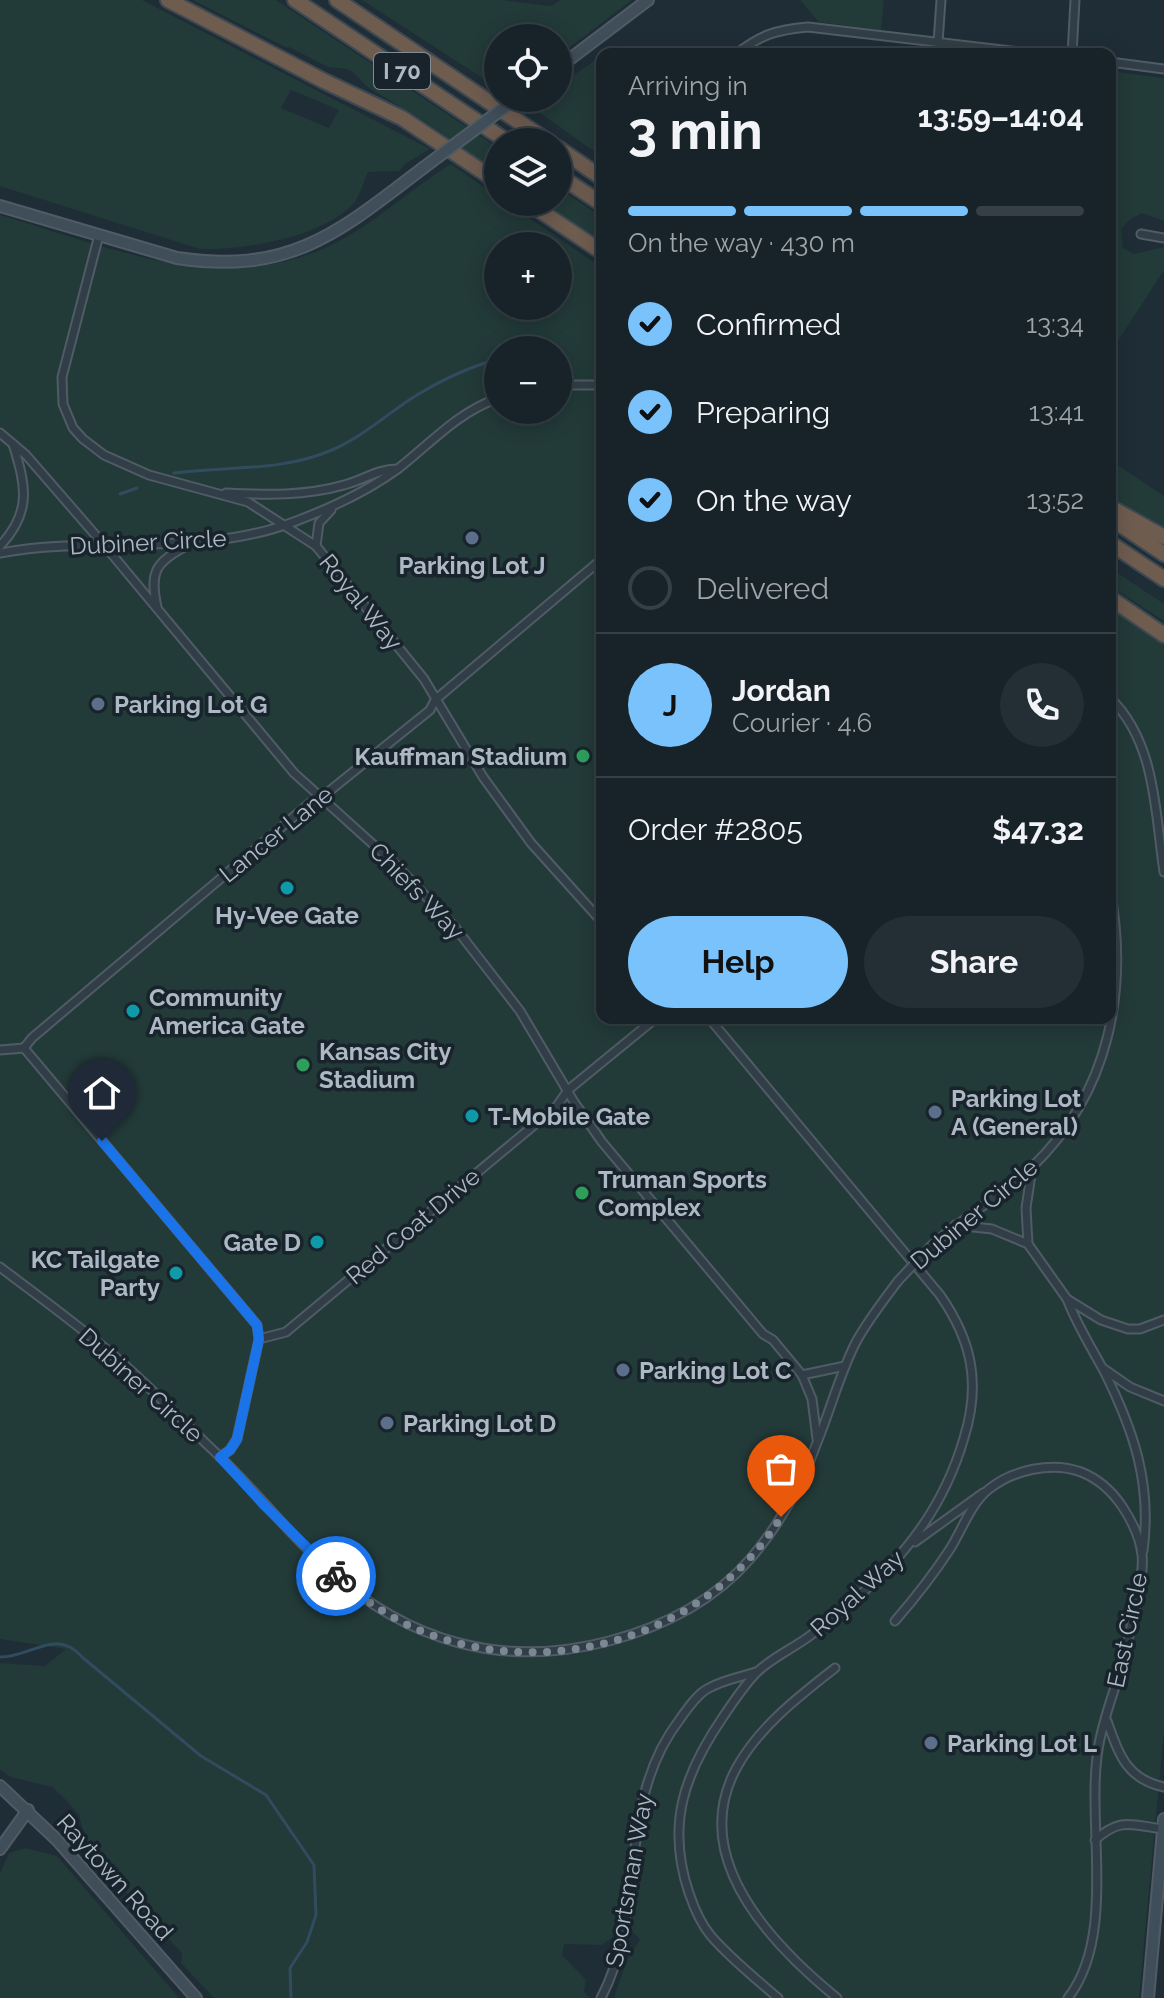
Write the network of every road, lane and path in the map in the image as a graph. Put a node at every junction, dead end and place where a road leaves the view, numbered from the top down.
1 (168, 0) edge
2 (295, 0) edge
3 (337, 0) edge
4 (648, 0) edge
5 (941, 0) edge
6 (1075, 0) edge
7 (938, 43) junction
8 (745, 48) edge
9 (983, 48) edge
10 (1072, 48) edge
11 (572, 57) edge
12 (1116, 63) edge
13 (1164, 69) edge
14 (498, 112) edge
15 (487, 128) edge
16 (528, 128) edge
17 (572, 158) edge
18 (484, 173) edge
19 (596, 174) edge
20 (572, 184) edge
21 (596, 200) edge
22 (0, 206) edge
23 (548, 216) edge
24 (1141, 234) dead end
25 (99, 235) junction
26 (1164, 238) edge
27 (596, 248) edge
28 (572, 385) edge
29 (596, 385) edge
30 (484, 405) edge
31 (0, 433) edge
32 (12, 442) junction
33 (397, 469) junction
34 (216, 492) junction
35 (341, 501) junction
36 (1116, 510) edge
37 (1116, 522) edge
38 (285, 525) junction
39 (1164, 537) edge
40 (190, 544) junction
41 (0, 546) edge
42 (105, 546) junction
43 (316, 546) junction
44 (1116, 547) edge
45 (0, 553) edge
46 (1164, 554) edge
47 (596, 564) edge
48 (1164, 579) edge
49 (1116, 602) edge
50 (157, 609) junction
51 (1164, 635) edge
52 (435, 700) junction
53 (1116, 705) edge
54 (322, 797) junction
55 (1164, 872) edge
56 (596, 915) edge
57 (1116, 931) edge
58 (1116, 985) edge
59 (649, 1024) edge
60 (714, 1024) edge
61 (1111, 1024) edge
62 (24, 1048) junction
63 (0, 1050) edge
64 (568, 1090) junction
65 (1033, 1166) junction
66 (955, 1225) junction
67 (1028, 1244) junction
68 (0, 1267) edge
69 (1067, 1299) junction
70 (1164, 1320) edge
71 (259, 1339) junction
72 (845, 1366) junction
73 (1102, 1368) junction
74 (802, 1375) junction
75 (1164, 1401) edge
76 (817, 1443) junction
77 (220, 1457) junction
78 (988, 1489) junction
79 (909, 1547) junction
80 (1143, 1557) junction
81 (895, 1621) dead end
82 (835, 1668) dead end
83 (758, 1672) junction
84 (1106, 1718) junction
85 (0, 1786) edge
86 (1164, 1787) edge
87 (28, 1810) junction
88 (1163, 1824) edge
89 (1095, 1840) junction
90 (0, 1849) edge
91 (196, 1998) edge
92 (601, 1998) edge
93 (778, 1998) edge
94 (837, 1998) edge
95 (1068, 1998) edge
96 (1148, 1998) edge

1 - 18 highway
2 - 15 highway, I 70
3 - 16 highway, I 70
4 - 11 main road
5 - 7 street
6 - 10 street
7 - 8 street
7 - 9 street
12 - 13 street
14 - 25 main road, bridge
17 - 19 highway
20 - 21 highway
22 - 25 main road
23 - 27 highway
24 - 26 street
25 - 34 street, Royal Way
28 - 29 street
30 - 33 street, Dubiner Circle
31 - 32 street, Chiefs Way
32 - 41 street
32 - 42 street, Chiefs Way
33 - 34 street
33 - 35 street, Dubiner Circle
34 - 38 street, Royal Way
35 - 38 street, Dubiner Circle
35 - 43 street
36 - 39 highway
37 - 46 highway
38 - 40 street, Dubiner Circle
38 - 43 street, Royal Way
40 - 42 street, Dubiner Circle
40 - 50 street
42 - 45 street, Dubiner Circle
42 - 50 street, Chiefs Way
43 - 52 street, Royal Way
44 - 48 highway
47 - 52 street, Lancer Lane
49 - 51 highway
50 - 54 street, Chiefs Way
52 - 54 street, Lancer Lane
52 - 56 street, Royal Way
53 - 55 street
54 - 62 street, Lancer Lane
54 - 64 street, Chiefs Way
57 - 58 street, Dubiner Circle
59 - 64 street, Red Coat Drive
60 - 79 street, Royal Way
61 - 65 street, Dubiner Circle
62 - 63 street
62 - 71 street
64 - 71 street, Red Coat Drive
64 - 74 street, Chiefs Way
65 - 66 street, Dubiner Circle
65 - 67 street
66 - 67 street
66 - 72 street, Dubiner Circle, bridge
67 - 69 street
68 - 77 street, Dubiner Circle
69 - 70 street
69 - 73 street
71 - 77 street
72 - 74 street
72 - 76 street, Dubiner Circle
73 - 75 street
73 - 80 street
74 - 76 street, Chiefs Way
76 - 77 street, Dubiner Circle
78 - 79 street, East Circle
78 - 80 street, East Circle
78 - 81 street, East Circle
79 - 83 street, Royal Way
80 - 84 street, East Circle
82 - 94 street
83 - 92 street, Sportsman Way
83 - 93 street, Royal Way
84 - 86 street, East Circle
84 - 89 street, East Circle
85 - 87 main road, Raytown Road
87 - 90 main road
87 - 91 main road, Raytown Road
88 - 89 street
88 - 96 main road
89 - 95 street, East Circle

